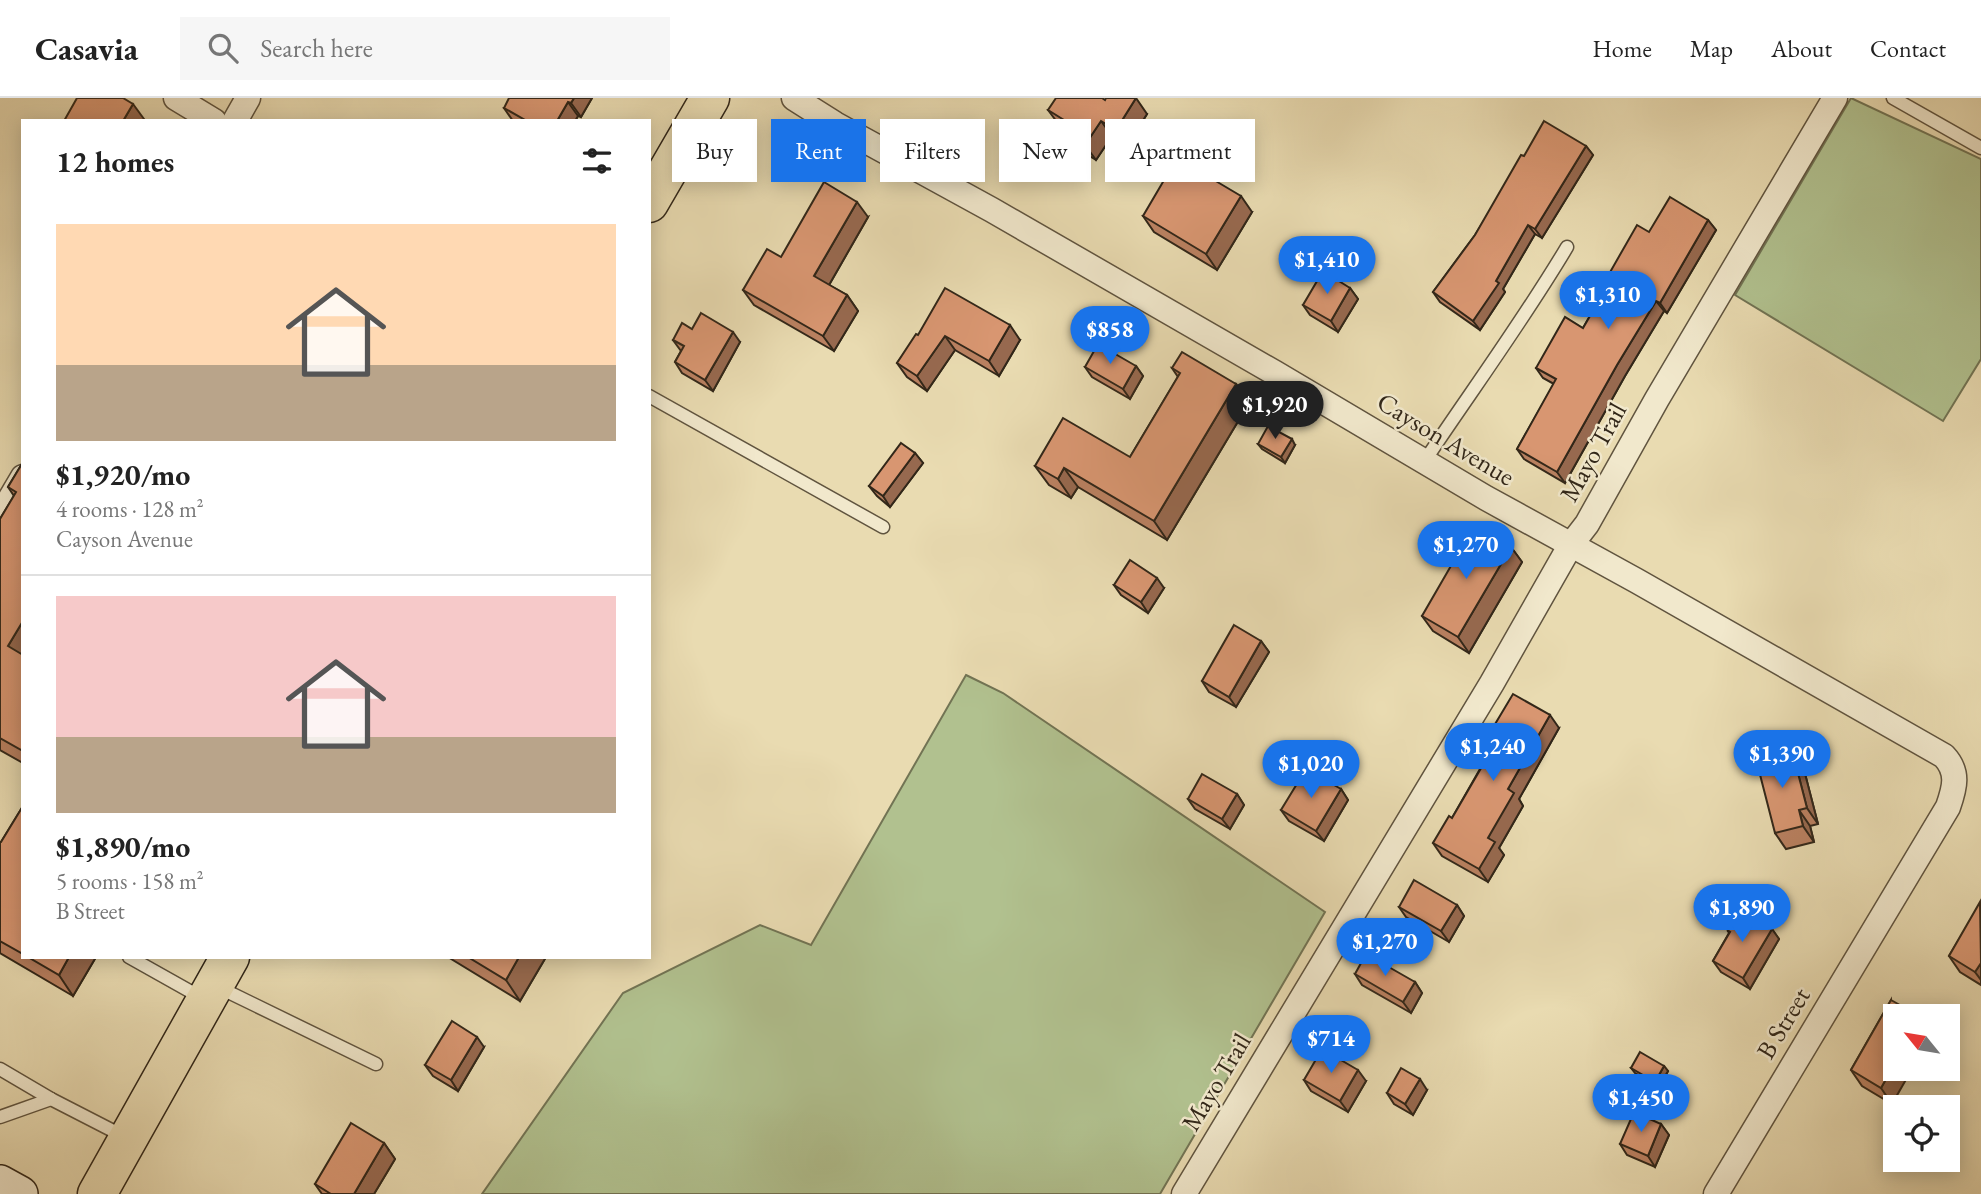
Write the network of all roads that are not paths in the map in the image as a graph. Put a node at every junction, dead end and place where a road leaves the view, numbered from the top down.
1 (176, 98) edge
2 (248, 98) edge
3 (710, 98) edge
4 (794, 98) edge
5 (1835, 98) edge
6 (1893, 98) edge
7 (211, 119) edge
8 (235, 119) edge
9 (1981, 148) edge
10 (651, 200) edge
11 (1567, 247) dead end
12 (651, 397) edge
13 (1424, 461) junction
14 (21, 480) edge
15 (0, 516) edge
16 (883, 527) dead end
17 (1570, 546) junction
18 (1954, 772) joint
19 (136, 959) edge
20 (216, 981) edge
21 (376, 1064) dead end
22 (0, 1069) edge
23 (51, 1099) junction
24 (0, 1117) edge
25 (128, 1139) junction
26 (0, 1183) edge
27 (20, 1194) edge
28 (97, 1194) edge
29 (1184, 1194) edge
30 (1716, 1194) edge

1 - 7 street
2 - 8 street
3 - 10 main road
4 - 13 street, Cayson Avenue
5 - 17 street, Mayo Trail
6 - 9 lane
11 - 13 lane
12 - 16 lane
13 - 17 street, Cayson Avenue
14 - 15 street
17 - 18 street, Cayson Avenue
17 - 29 street, Mayo Trail
18 - 30 street, B Street
19 - 20 lane
20 - 21 lane
20 - 25 main road
22 - 23 lane
23 - 24 lane
23 - 25 lane
25 - 28 main road
26 - 27 street

